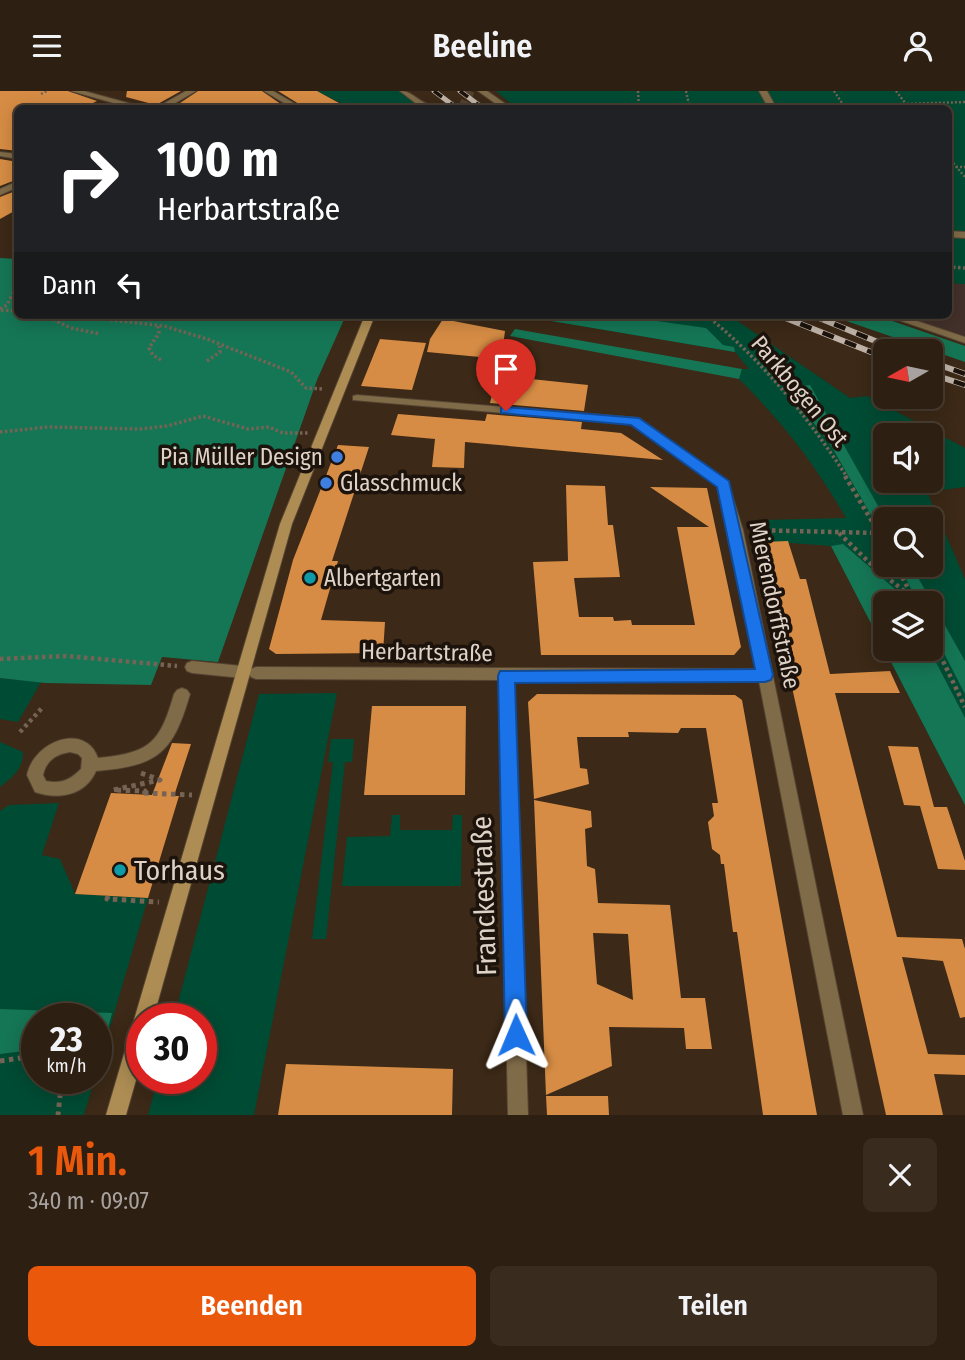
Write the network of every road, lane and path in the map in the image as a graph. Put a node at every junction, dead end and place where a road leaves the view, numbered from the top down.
1 (47, 91) edge
2 (75, 91) edge
3 (192, 91) edge
4 (268, 91) edge
5 (404, 91) edge
6 (482, 91) edge
7 (896, 91) edge
8 (41, 94) dead end
9 (965, 102) edge
10 (906, 104) junction
11 (130, 105) edge
12 (166, 105) edge
13 (293, 105) edge
14 (423, 105) edge
15 (504, 105) edge
16 (875, 105) edge
17 (952, 162) edge
18 (952, 167) edge
19 (956, 167) junction
20 (965, 167) edge
21 (965, 177) edge
22 (14, 291) edge
23 (0, 310) edge
24 (52, 319) edge
25 (103, 319) edge
26 (368, 319) edge
27 (710, 319) edge
28 (901, 319) edge
29 (158, 326) junction
30 (100, 334) dead end
31 (965, 340) edge
32 (220, 346) junction
33 (161, 360) dead end
34 (207, 361) dead end
35 (340, 390) junction
36 (357, 398) dead end
37 (0, 432) edge
38 (295, 432) dead end
39 (873, 522) edge
40 (761, 531) dead end
41 (839, 533) junction
42 (873, 533) edge
43 (904, 591) edge
44 (0, 659) edge
45 (943, 661) edge
46 (192, 667) joint
47 (249, 672) junction
48 (765, 675) junction
49 (506, 676) junction
50 (182, 694) dead end
51 (42, 708) dead end
52 (965, 708) edge
53 (20, 732) dead end
54 (127, 760) junction
55 (91, 765) dead end
56 (179, 795) dead end
57 (108, 896) dead end
58 (147, 901) dead end
59 (148, 1003) edge
60 (21, 1058) edge
61 (0, 1061) edge
62 (126, 1079) edge
63 (60, 1094) edge
64 (58, 1115) edge
65 (116, 1115) edge
66 (518, 1115) edge
67 (853, 1115) edge

1 - 8 path
2 - 11 street
3 - 12 street
4 - 13 street
5 - 14 street
6 - 15 street
7 - 10 path
9 - 10 path
10 - 16 path
17 - 19 path
18 - 19 path
19 - 20 path
19 - 21 path
22 - 23 path
24 - 30 path
25 - 29 path
26 - 35 street
27 - 39 path, Parkbogen Ost
28 - 31 street
29 - 32 path
29 - 33 path
32 - 34 path
32 - 35 path
35 - 47 street
36 - 48 street, Mierendorffstraße
37 - 38 path
40 - 41 path
41 - 42 path
41 - 43 path
44 - 46 path
45 - 52 path
46 - 47 street, Herbartstraße
47 - 49 street, Herbartstraße
47 - 59 street
48 - 49 street, Herbartstraße
48 - 67 street, Mierendorffstraße
49 - 66 street, Franckestraße
50 - 54 street
51 - 53 path
54 - 55 street
54 - 56 path
57 - 58 path
60 - 61 path
62 - 65 street
63 - 64 path

